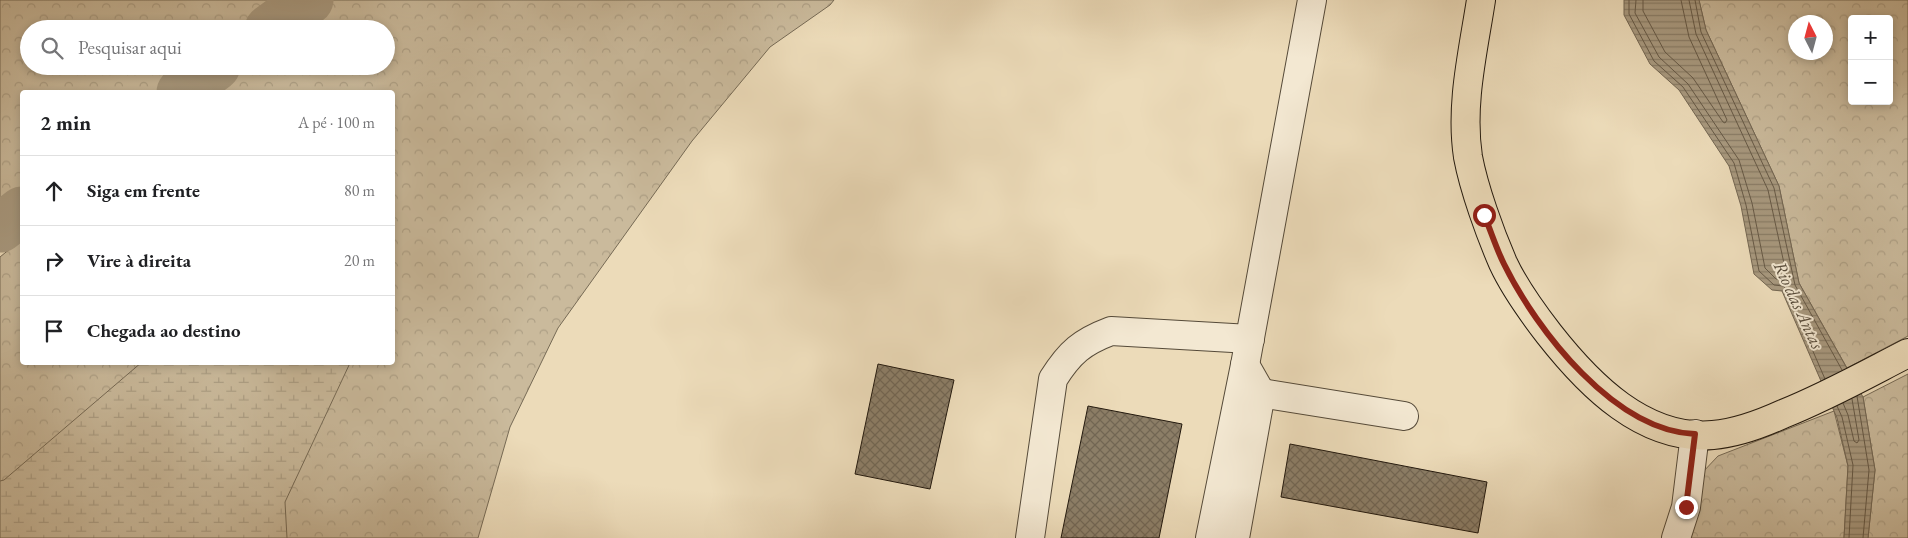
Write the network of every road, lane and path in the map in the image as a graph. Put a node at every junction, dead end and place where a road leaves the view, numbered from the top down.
1 (1312, 0) edge
2 (1481, 0) edge
3 (1250, 339) junction
4 (1908, 353) edge
5 (1245, 365) junction
6 (1261, 393) junction
7 (1404, 416) dead end
8 (1695, 434) junction
9 (1030, 538) edge
10 (1210, 538) edge
11 (1235, 538) edge
12 (1676, 538) edge

1 - 3 lane
2 - 8 main road
3 - 5 lane
3 - 9 lane
4 - 8 main road
5 - 6 lane
5 - 10 lane
6 - 7 lane
6 - 11 lane
8 - 12 lane

